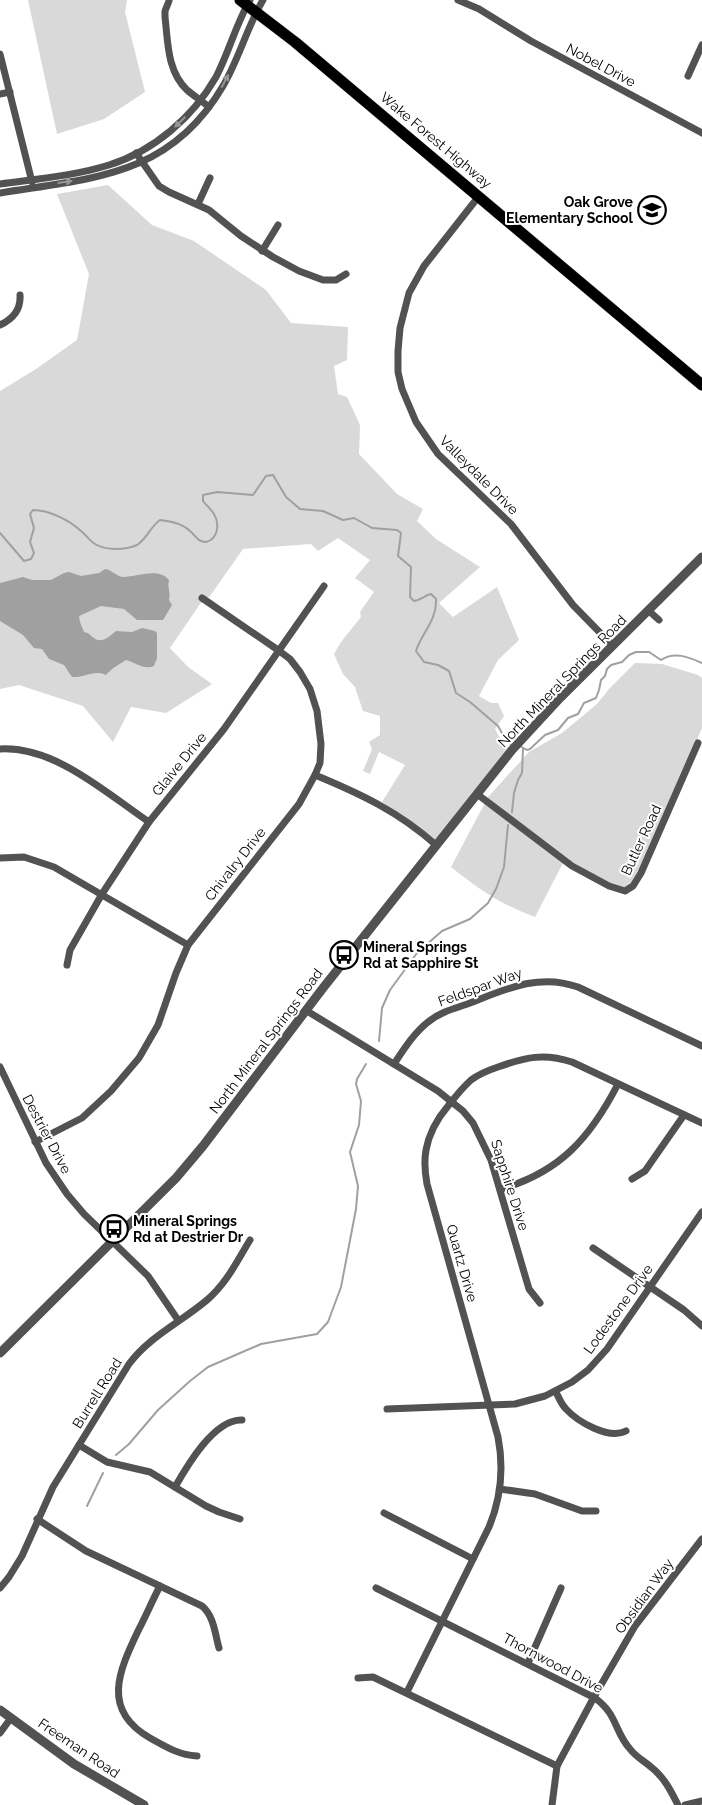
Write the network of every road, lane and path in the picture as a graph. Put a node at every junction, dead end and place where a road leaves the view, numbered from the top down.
1 (263, 0) edge
2 (458, 0) edge
3 (169, 1) dead end
4 (248, 4) edge
5 (702, 45) edge
6 (0, 54) edge
7 (688, 76) dead end
8 (10, 92) junction
9 (0, 94) edge
10 (200, 99) junction
11 (209, 106) junction
12 (702, 134) edge
13 (136, 153) junction
14 (142, 162) junction
15 (210, 178) dead end
16 (31, 179) junction
17 (0, 184) edge
18 (32, 188) junction
19 (0, 192) edge
20 (479, 196) junction
21 (198, 204) junction
22 (278, 225) dead end
23 (262, 250) junction
24 (346, 274) dead end
25 (20, 294) dead end
26 (0, 325) edge
27 (702, 385) edge
28 (702, 557) edge
29 (324, 586) dead end
30 (202, 598) dead end
31 (649, 610) junction
32 (659, 620) dead end
33 (613, 646) junction
34 (278, 650) junction
35 (698, 743) dead end
36 (0, 749) edge
37 (315, 774) junction
38 (477, 794) junction
39 (149, 822) junction
40 (436, 845) junction
41 (0, 858) edge
42 (102, 894) junction
43 (188, 945) junction
44 (68, 965) dead end
45 (306, 1011) junction
46 (702, 1046) edge
47 (394, 1064) junction
48 (0, 1067) edge
49 (618, 1084) junction
50 (452, 1101) junction
51 (684, 1115) junction
52 (702, 1123) edge
53 (35, 1142) junction
54 (632, 1179) dead end
55 (501, 1189) junction
56 (702, 1212) edge
57 (250, 1240) dead end
58 (113, 1242) junction
59 (593, 1248) dead end
60 (650, 1287) junction
61 (540, 1303) dead end
62 (178, 1320) junction
63 (702, 1326) edge
64 (0, 1353) edge
65 (556, 1392) junction
66 (489, 1405) junction
67 (387, 1409) dead end
68 (242, 1420) dead end
69 (626, 1431) dead end
70 (79, 1445) junction
71 (175, 1487) junction
72 (500, 1489) junction
73 (596, 1511) dead end
74 (384, 1513) dead end
75 (37, 1519) junction
76 (240, 1519) dead end
77 (702, 1539) edge
78 (473, 1558) junction
79 (160, 1586) junction
80 (0, 1588) edge
81 (376, 1588) dead end
82 (561, 1588) dead end
83 (442, 1621) junction
84 (219, 1648) dead end
85 (528, 1663) junction
86 (358, 1678) dead end
87 (407, 1692) junction
88 (594, 1697) junction
89 (0, 1710) edge
90 (11, 1718) junction
91 (0, 1733) edge
92 (197, 1756) dead end
93 (557, 1766) junction
94 (702, 1800) edge
95 (144, 1805) edge
96 (552, 1805) edge
97 (678, 1805) edge
98 (686, 1805) edge

1 - 4 street
2 - 12 street, Nobel Drive
3 - 10 street
4 - 10 street
11 -> 4 street
4 - 20 highway, Wake Forest Highway
5 - 7 street
6 - 8 street
8 - 9 street
8 - 16 street
10 - 11 street
10 -> 13 street
11 - 14 street
13 - 14 street
13 - 16 street
18 -> 14 street
14 - 21 street
15 - 21 street
16 - 17 street
16 - 18 street
18 - 19 street
20 - 27 highway, Wake Forest Highway
20 - 33 street, Valleydale Drive
21 - 23 street
22 - 23 street
23 - 24 street
25 - 26 street
28 - 31 street, North Mineral Springs Road
29 - 34 street, Glaive Drive
30 - 34 street, Chivalry Drive
31 - 32 street
31 - 33 street, North Mineral Springs Road
33 - 38 street, North Mineral Springs Road
34 - 37 street, Chivalry Drive
34 - 39 street, Glaive Drive
35 - 38 street, Butler Road
36 - 39 street
37 - 40 street
37 - 43 street, Chivalry Drive
38 - 40 street, North Mineral Springs Road
39 - 42 street, Glaive Drive
40 - 45 street, North Mineral Springs Road
41 - 42 street
42 - 43 street
42 - 44 street, Glaive Drive
43 - 53 street, Chivalry Drive
45 - 47 street, Sapphire Drive
45 - 58 street, North Mineral Springs Road
46 - 47 street, Feldspar Way
47 - 50 street, Sapphire Drive
48 - 53 street, Destrier Drive
49 - 50 street, Quartz Drive
49 - 51 street, Quartz Drive
49 - 55 street
50 - 55 street, Sapphire Drive
50 - 66 street, Quartz Drive
51 - 52 street, Quartz Drive
51 - 54 street
53 - 58 street, Destrier Drive
55 - 61 street, Sapphire Drive
56 - 60 street, Lodestone Drive
57 - 62 street, Burrell Road
58 - 62 street, Destrier Drive
58 - 64 street, North Mineral Springs Road
59 - 60 street
60 - 63 street
60 - 65 street, Lodestone Drive
62 - 70 street, Burrell Road
65 - 66 street, Lodestone Drive
65 - 69 street
66 - 67 street, Lodestone Drive
66 - 72 street, Quartz Drive
68 - 71 street
70 - 71 street
70 - 75 street, Burrell Road
71 - 76 street
72 - 73 street
72 - 78 street, Quartz Drive
74 - 78 street
75 - 79 street
75 - 80 street, Burrell Road
77 - 88 street, Obsidian Way
78 - 83 street, Quartz Drive
79 - 84 street
79 - 92 street
81 - 83 street, Thornwood Drive
82 - 85 street
83 - 85 street, Thornwood Drive
83 - 87 street, Quartz Drive
85 - 88 street, Thornwood Drive
86 - 87 street
87 - 93 street
88 - 93 street, Obsidian Way
88 - 97 street, Thornwood Drive
89 - 90 street, Freeman Road
90 - 91 street
90 - 95 street, Freeman Road
93 - 96 street, Obsidian Way
94 - 98 street

